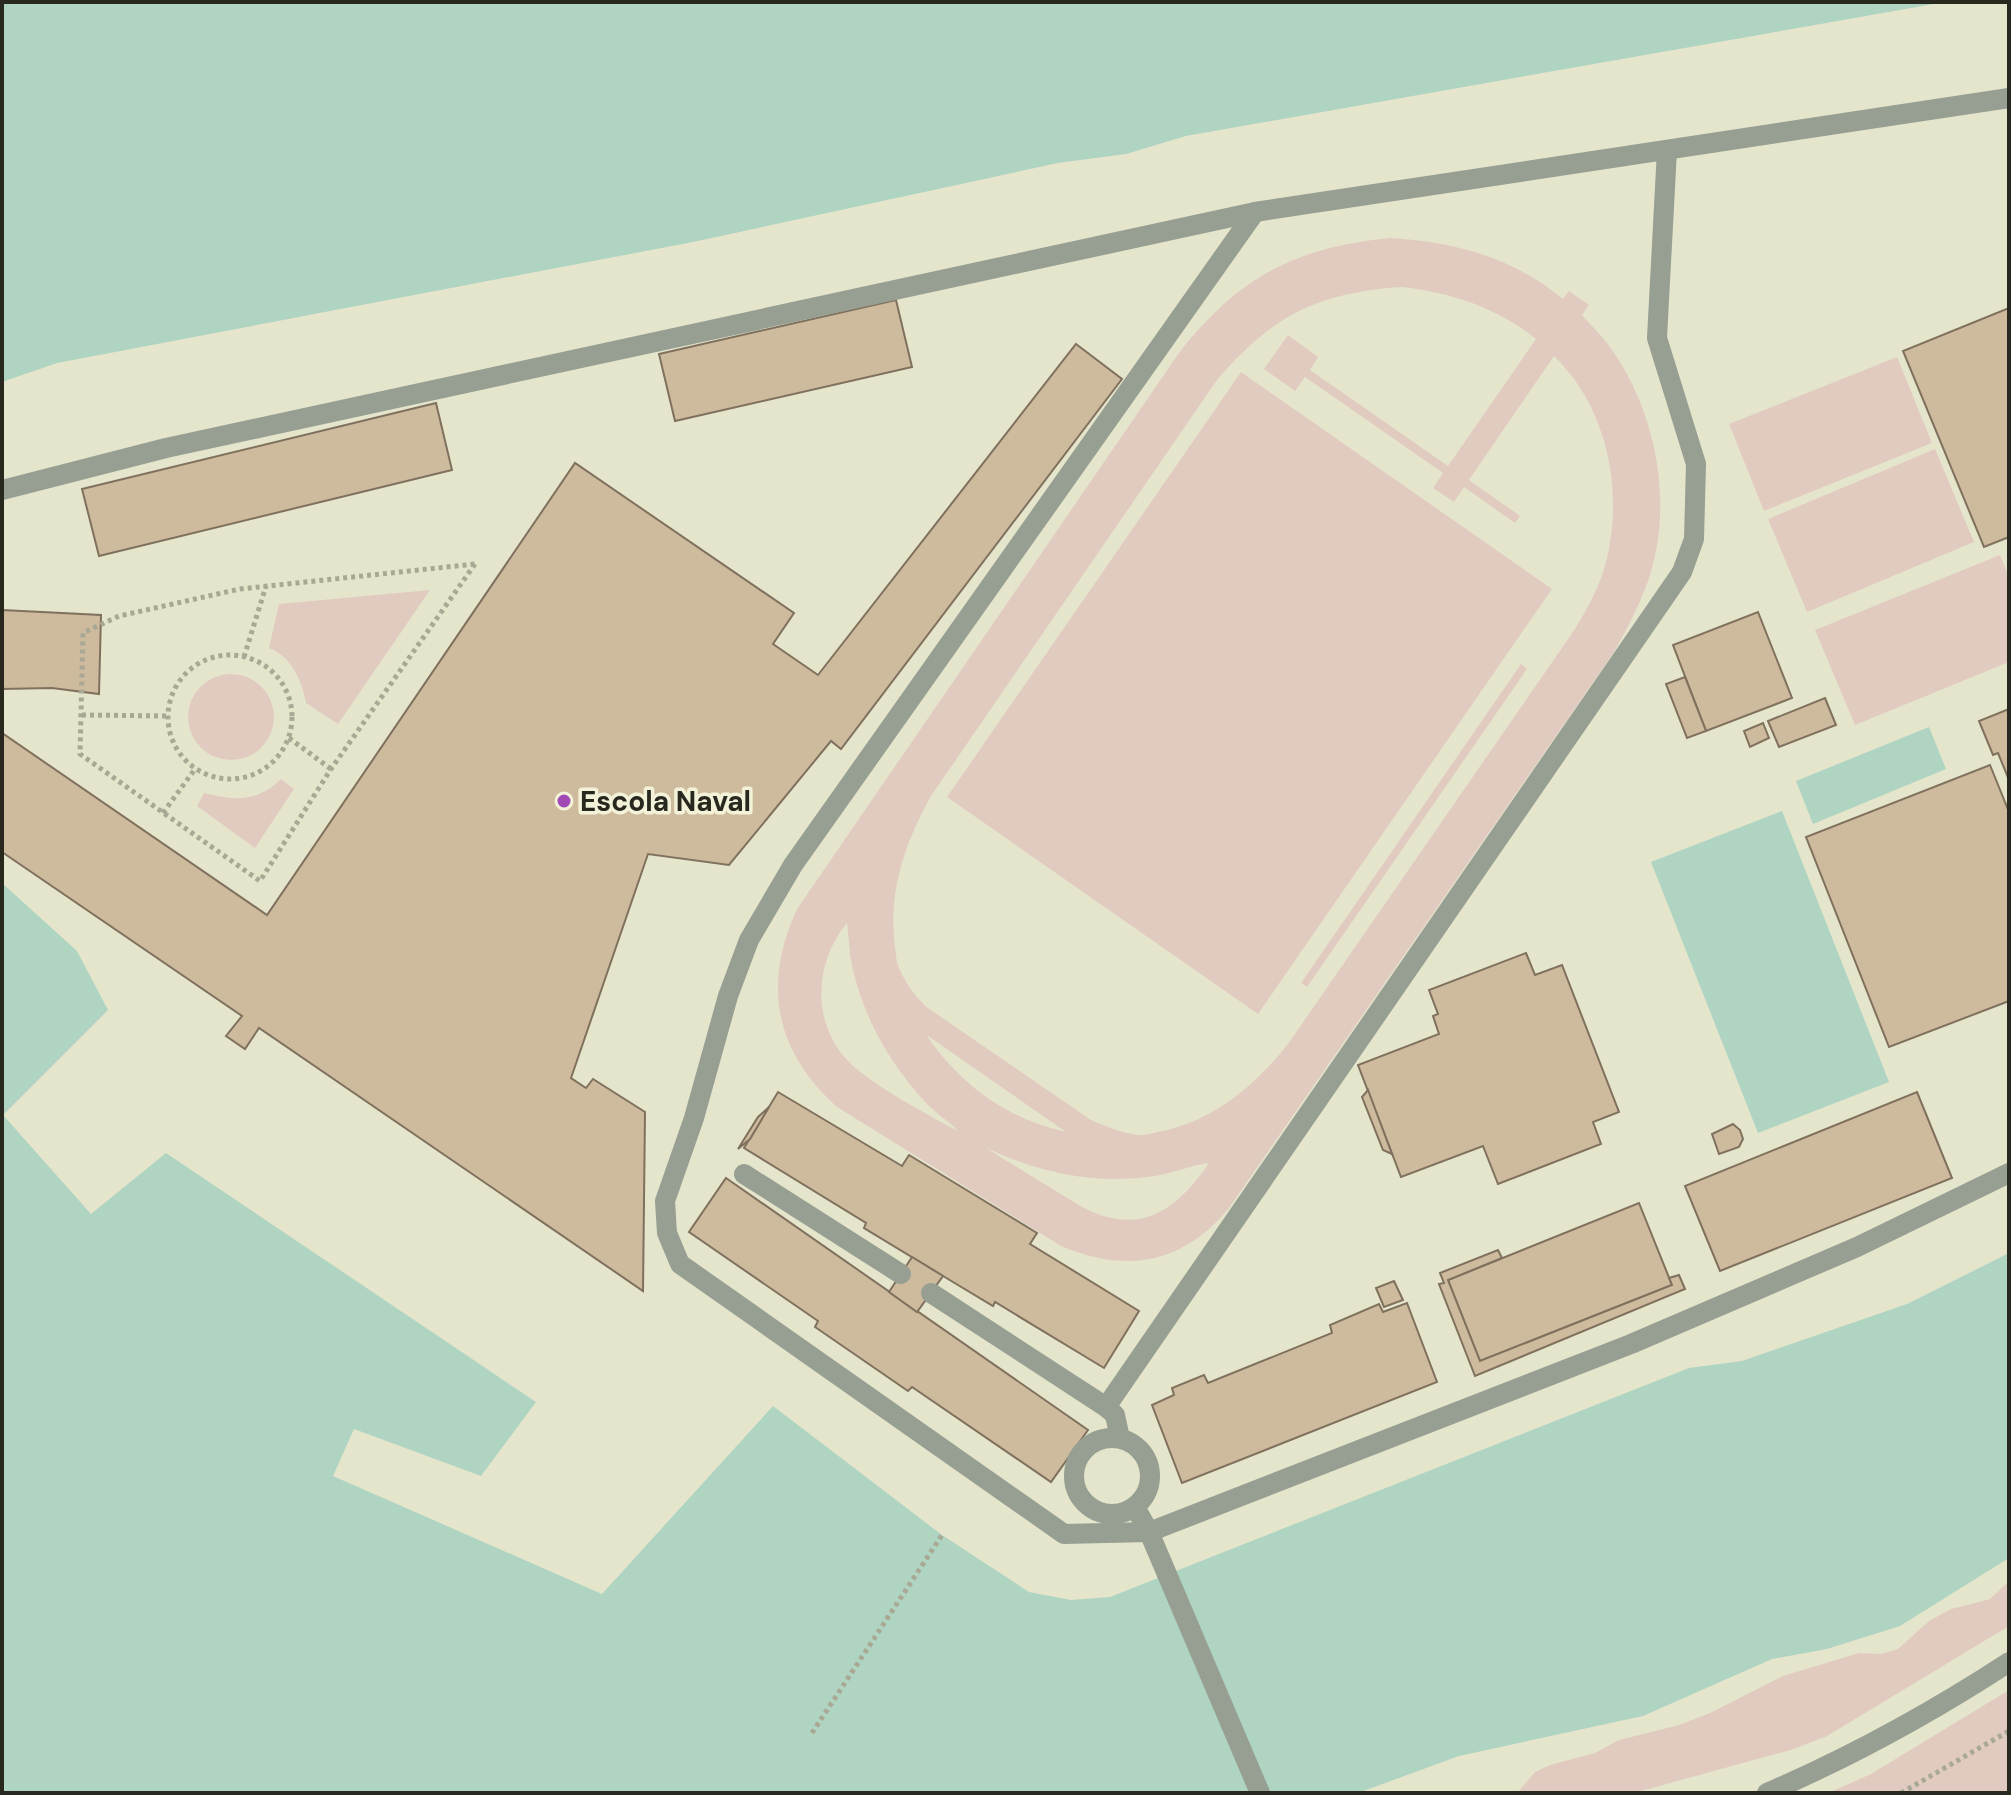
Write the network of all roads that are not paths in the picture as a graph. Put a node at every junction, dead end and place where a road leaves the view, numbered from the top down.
1 (2009, 98) edge
2 (1667, 150) junction
3 (1255, 212) junction
4 (2, 490) edge
5 (2009, 1173) edge
6 (744, 1174) dead end
7 (901, 1274) dead end
8 (931, 1293) dead end
9 (1106, 1407) junction
10 (1120, 1438) junction
11 (1135, 1507) junction
12 (1149, 1532) junction
13 (2009, 1662) edge
14 (1260, 1793) edge
15 (1767, 1793) edge

1 - 2 street
2 - 3 street
2 - 9 street
3 - 4 street
3 - 12 street
5 - 12 street
6 - 7 street
8 - 9 street
9 - 10 street
10 - 11 street
10 - 11 street
11 - 12 street
12 - 14 street
13 - 15 street

